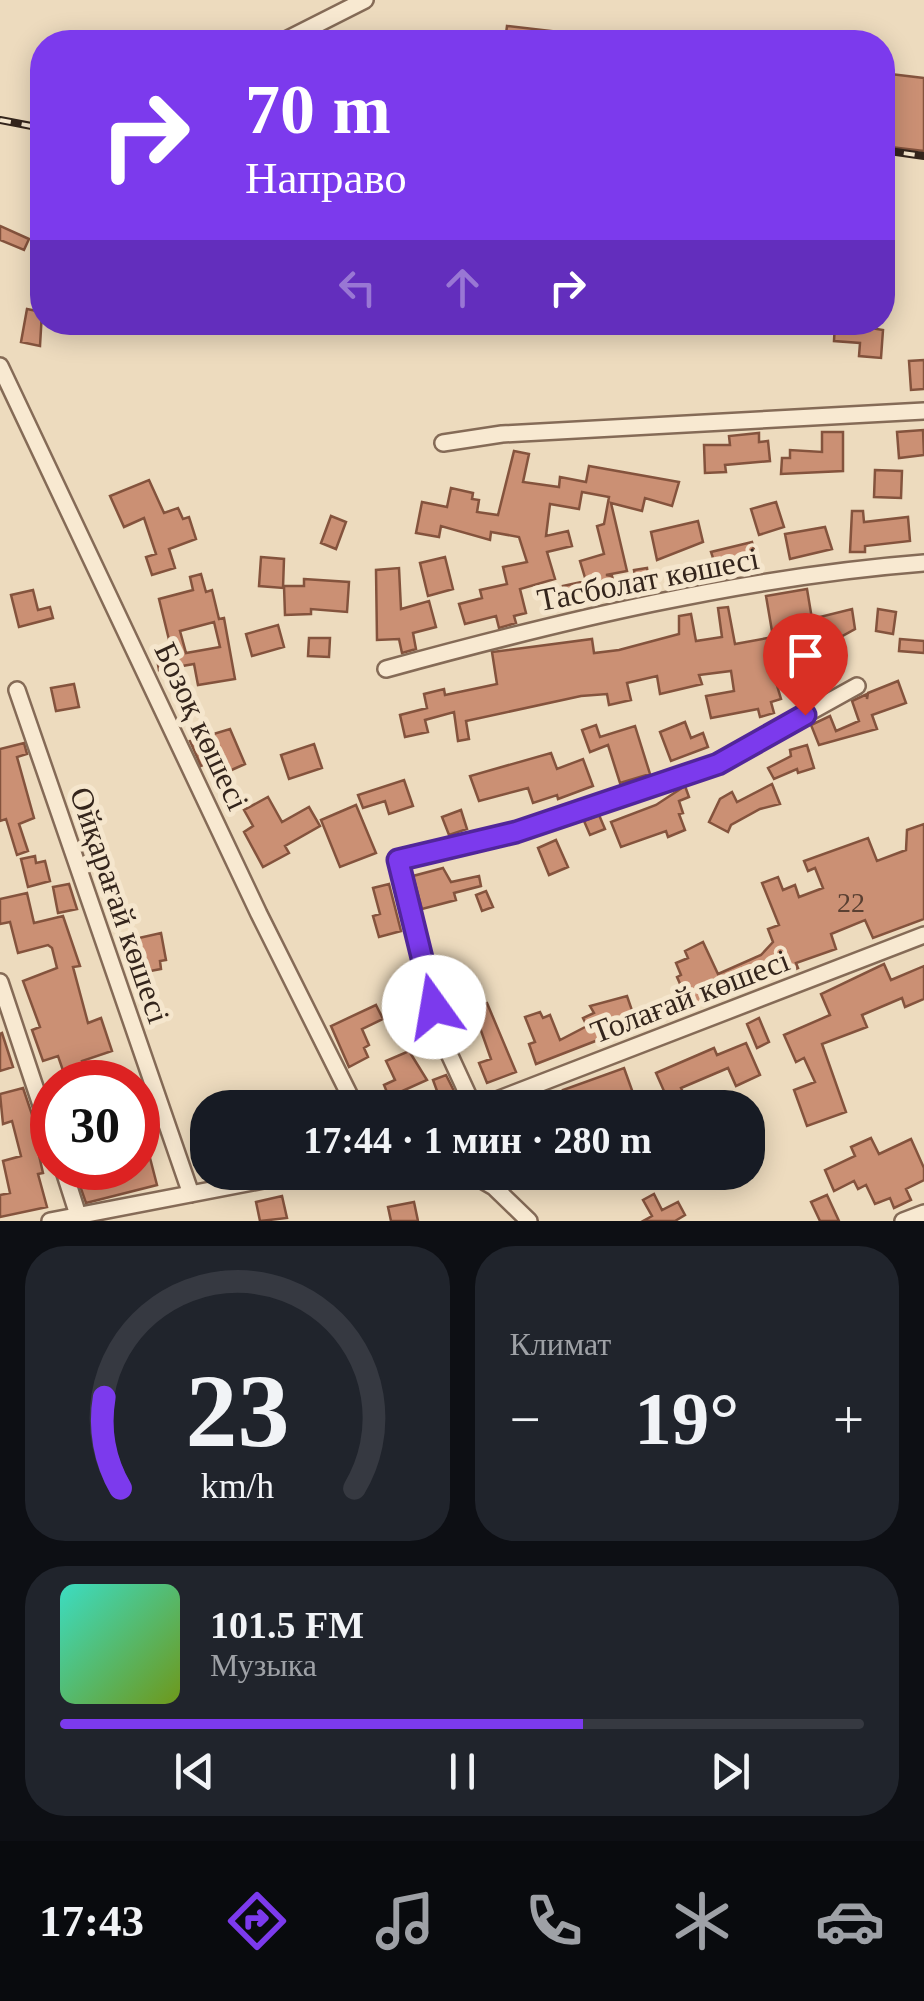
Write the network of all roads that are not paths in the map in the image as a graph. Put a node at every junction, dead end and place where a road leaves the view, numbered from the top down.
1 (364, 0) edge
2 (305, 30) edge
3 (0, 366) edge
4 (924, 411) edge
5 (443, 442) dead end
6 (924, 563) edge
7 (386, 669) dead end
8 (857, 686) dead end
9 (17, 690) dead end
10 (924, 935) edge
11 (0, 982) edge
12 (30, 1072) edge
13 (347, 1090) edge
14 (466, 1090) edge
15 (522, 1090) edge
16 (69, 1190) edge
17 (212, 1190) edge
18 (496, 1190) edge
19 (191, 1194) junction
20 (924, 1213) edge
21 (78, 1215) junction
22 (50, 1221) edge
23 (529, 1221) edge
24 (903, 1221) edge

1 - 2 street
3 - 13 street, Бозоқ көшесі
4 - 5 street
6 - 7 street, Тасболат көшесі
8 - 14 street
9 - 19 street, Ойқарағай көшесі
10 - 15 street, Толағай көшесі
11 - 12 street
16 - 21 street
17 - 19 street
18 - 23 street
19 - 21 street
20 - 24 street
21 - 22 street

